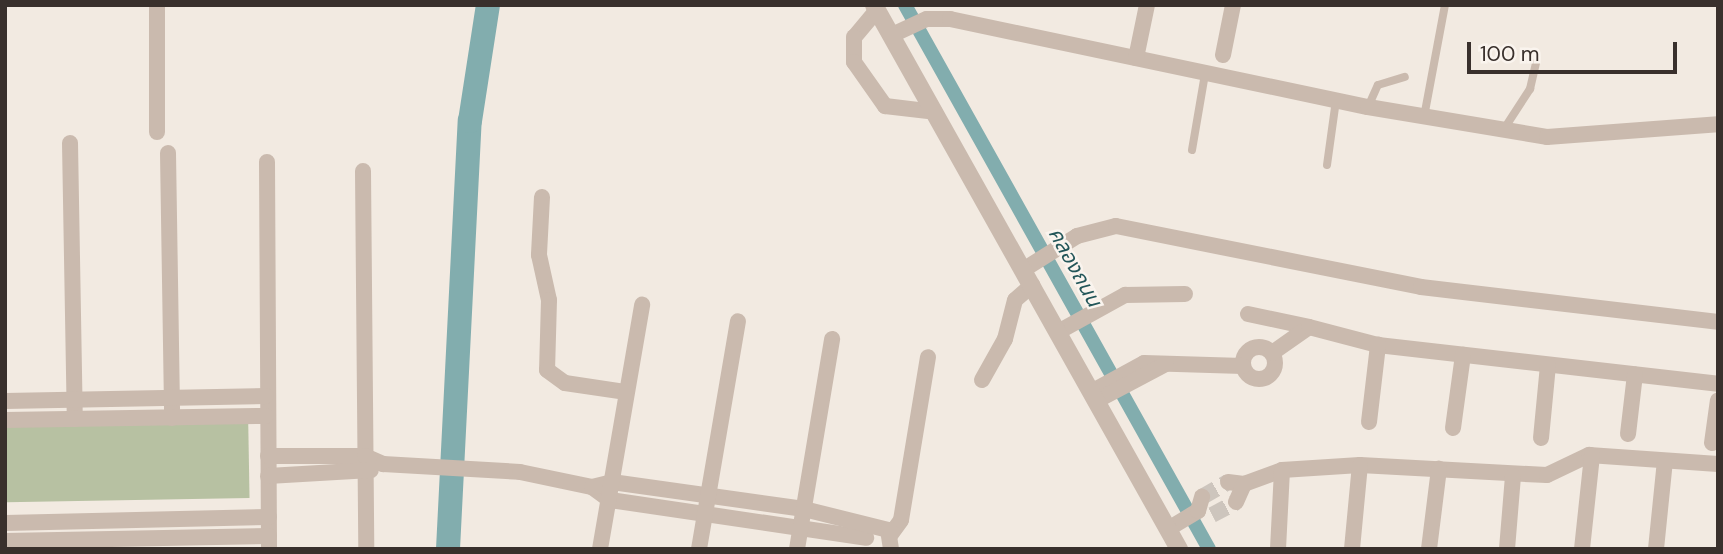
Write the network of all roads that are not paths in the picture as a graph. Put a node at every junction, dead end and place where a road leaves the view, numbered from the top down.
1 (157, 5) edge
2 (1147, 5) edge
3 (1233, 5) edge
4 (1445, 5) edge
5 (876, 8) edge
6 (933, 14) edge
7 (896, 33) junction
8 (1223, 55) dead end
9 (1136, 58) junction
10 (1536, 63) dead end
11 (1205, 74) junction
12 (1405, 77) dead end
13 (1336, 100) junction
14 (1368, 107) junction
15 (935, 112) junction
16 (1424, 117) junction
17 (1718, 124) edge
18 (1502, 130) junction
19 (158, 132) dead end
20 (70, 143) dead end
21 (1192, 150) dead end
22 (168, 153) dead end
23 (267, 162) dead end
24 (1327, 165) dead end
25 (363, 171) dead end
26 (542, 197) dead end
27 (1029, 273) junction
28 (1185, 294) dead end
29 (642, 305) dead end
30 (1248, 314) dead end
31 (738, 321) dead end
32 (1718, 321) edge
33 (1309, 327) junction
34 (1062, 330) junction
35 (832, 339) dead end
36 (1378, 345) junction
37 (1272, 353) junction
38 (1463, 355) junction
39 (928, 357) dead end
40 (1548, 365) junction
41 (1243, 366) junction
42 (1635, 374) junction
43 (982, 380) dead end
44 (1718, 384) edge
45 (626, 393) junction
46 (1099, 393) junction
47 (266, 396) junction
48 (172, 398) junction
49 (75, 400) junction
50 (1718, 400) edge
51 (5, 401) edge
52 (266, 416) junction
53 (172, 418) junction
54 (75, 419) junction
55 (5, 420) edge
56 (1369, 422) dead end
57 (1453, 428) dead end
58 (1628, 434) dead end
59 (1541, 438) dead end
60 (1712, 443) dead end
61 (268, 456) junction
62 (365, 456) junction
63 (1592, 456) junction
64 (1665, 461) junction
65 (383, 464) junction
66 (1718, 464) edge
67 (1360, 465) junction
68 (1282, 470) junction
69 (1439, 470) junction
70 (364, 474) junction
71 (268, 476) junction
72 (1513, 476) junction
73 (612, 482) junction
74 (593, 487) junction
75 (708, 497) junction
76 (610, 500) junction
77 (1236, 502) tunnel mouth
78 (804, 509) junction
79 (1202, 509) tunnel mouth
80 (705, 516) junction
81 (269, 517) junction
82 (175, 519) junction
83 (76, 521) junction
84 (5, 523) edge
85 (1172, 527) junction
86 (800, 529) junction
87 (5, 541) edge
88 (269, 542) edge
89 (883, 542) edge
90 (176, 543) edge
91 (78, 544) edge
92 (366, 549) edge
93 (600, 549) edge
94 (699, 549) edge
95 (797, 549) edge
96 (1179, 549) edge
97 (1278, 549) edge
98 (1352, 549) edge
99 (1429, 549) edge
100 (1507, 549) edge
101 (1582, 549) edge
102 (1656, 549) edge

1 - 19 street
2 - 9 street
3 - 8 street
4 - 16 lane
5 - 7 street
5 - 15 street
6 - 7 street
6 - 9 street
7 - 15 street
9 - 11 street
10 - 18 lane
11 - 13 street
11 - 21 lane
12 - 14 lane
13 - 14 street
13 - 24 lane
14 - 16 street
15 - 27 street
16 - 18 street
17 - 18 street
20 - 49 street
22 - 48 street
23 - 47 street
25 - 62 street
26 - 45 street
27 - 32 street
27 - 34 street
27 - 43 street
28 - 34 street
29 - 45 street
30 - 33 street
31 - 75 street
33 - 36 street
33 - 37 street
34 - 46 street
35 - 78 street
36 - 38 street
36 - 56 street
37 - 41 street
37 - 41 street
38 - 40 street
38 - 57 street
39 - 89 street
40 - 42 street
40 - 59 street
41 - 46 street
42 - 44 street
42 - 58 street
45 - 73 street
46 - 85 street
47 - 48 street
47 - 52 street
48 - 49 street
48 - 53 street
49 - 51 street
49 - 54 street
50 - 60 street
52 - 53 street
52 - 61 street
53 - 54 street
54 - 55 street
61 - 62 street
61 - 71 street
62 - 65 street
62 - 70 street
63 - 64 street
63 - 72 street
63 - 101 street
64 - 66 street
64 - 102 street
65 - 70 street
65 - 74 street
67 - 68 street
67 - 69 street
67 - 98 street
68 - 77 street
68 - 97 street
69 - 72 street
69 - 99 street
70 - 71 street
70 - 92 street
71 - 81 street
72 - 100 street
73 - 74 street
73 - 75 street
73 - 76 street
74 - 76 street
75 - 78 street
75 - 80 street
76 - 80 street
76 - 93 street
78 - 86 street
78 - 89 street
79 - 85 street
80 - 86 street
80 - 94 street
81 - 82 street
81 - 88 street
82 - 83 street
82 - 90 street
83 - 84 street
83 - 91 street
85 - 96 street
86 - 89 street
86 - 95 street
87 - 91 street
88 - 90 street
90 - 91 street

